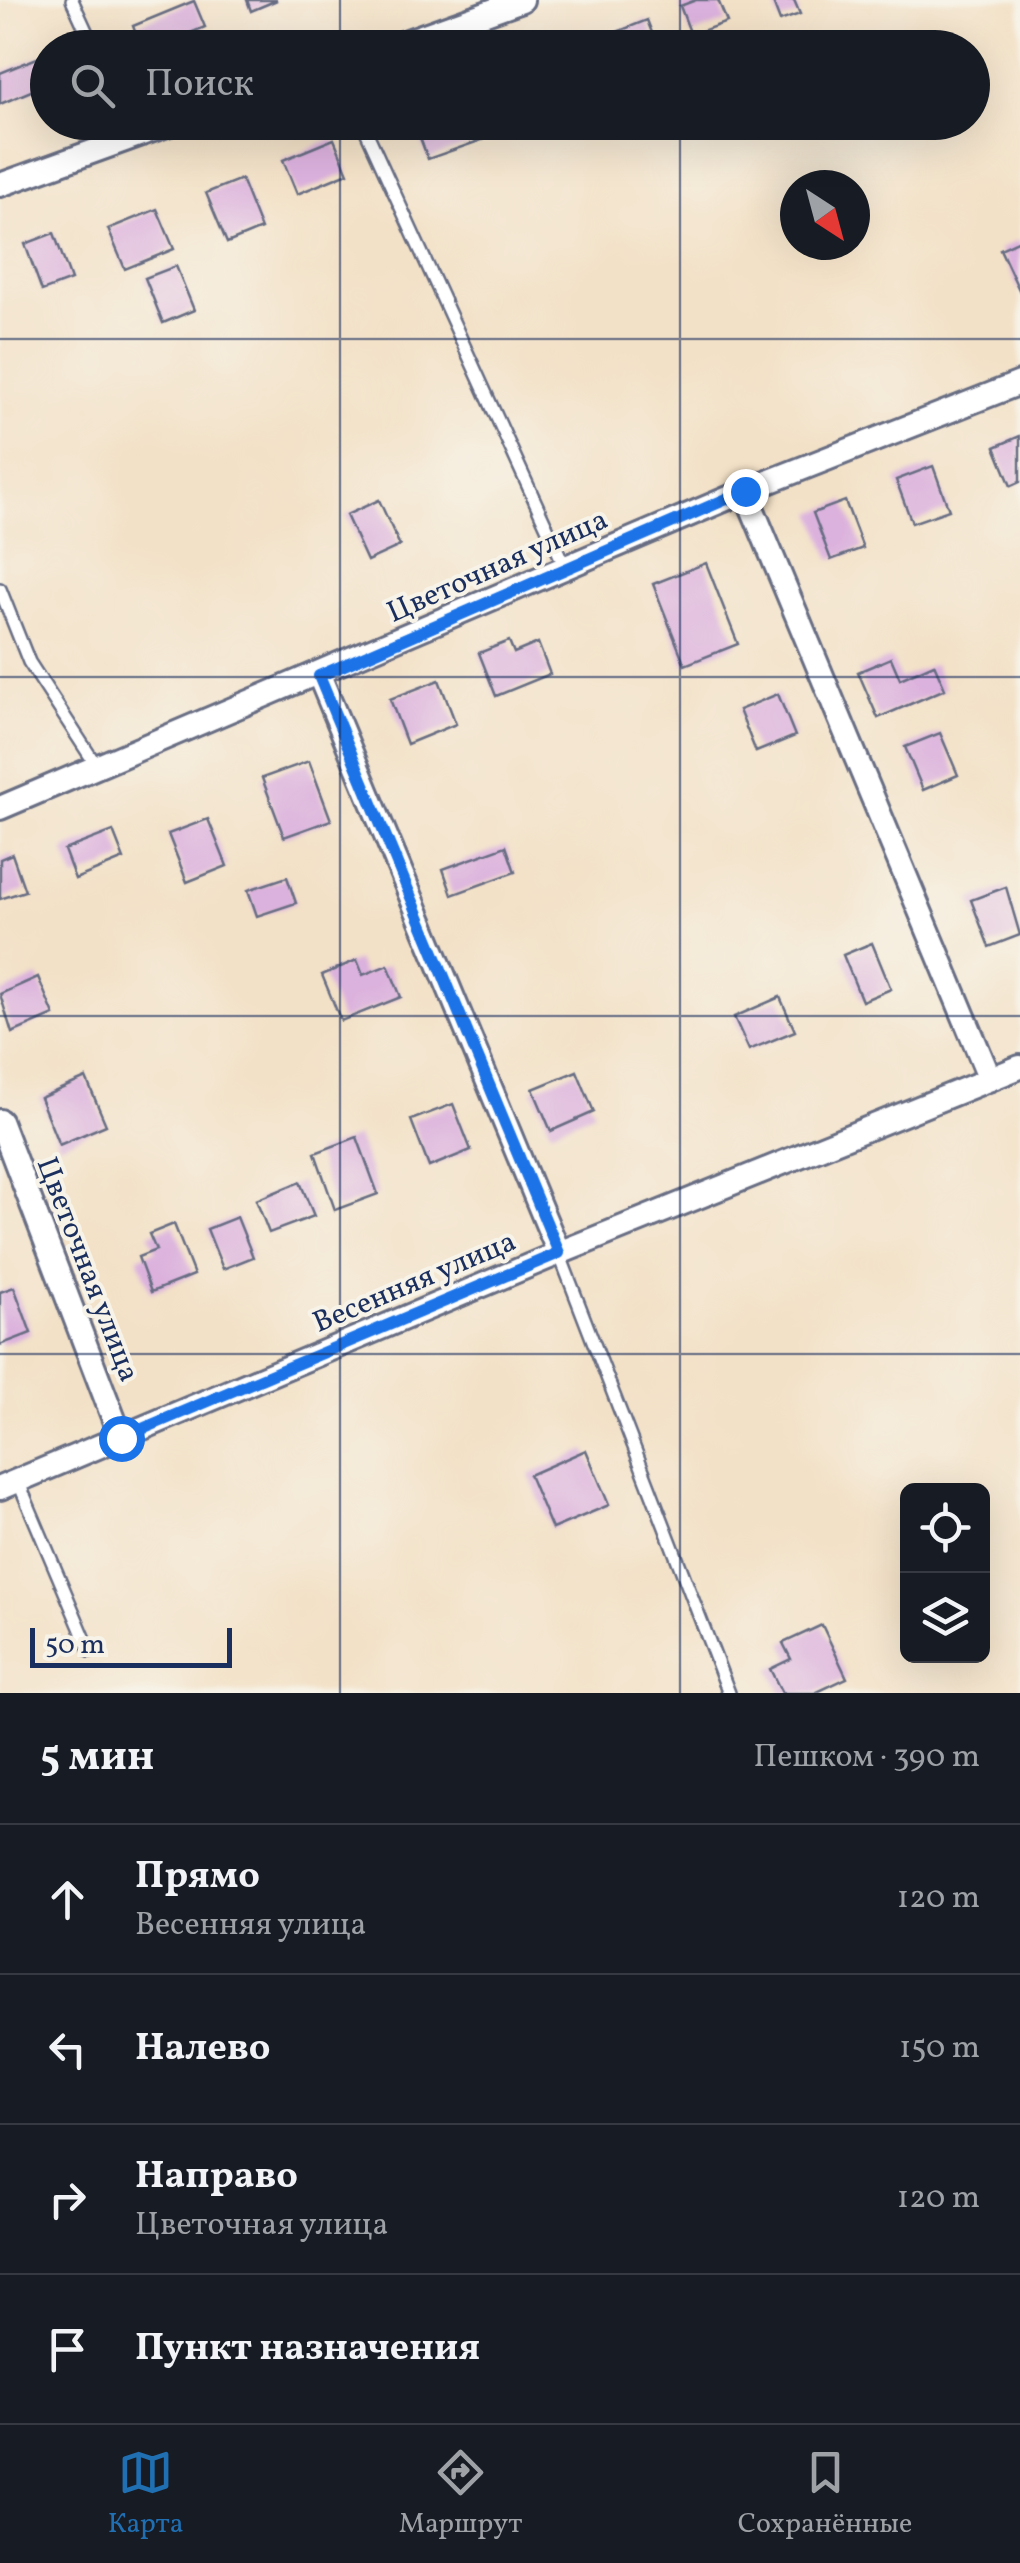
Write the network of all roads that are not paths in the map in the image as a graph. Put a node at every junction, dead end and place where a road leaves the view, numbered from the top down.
1 (72, 0) edge
2 (522, 0) edge
3 (86, 30) edge
4 (438, 30) edge
5 (106, 140) edge
6 (370, 140) edge
7 (0, 185) edge
8 (1020, 383) edge
9 (745, 491) junction
10 (565, 566) junction
11 (0, 589) edge
12 (319, 676) junction
13 (96, 765) junction
14 (0, 808) edge
15 (1020, 1067) edge
16 (990, 1079) junction
17 (0, 1122) edge
18 (559, 1253) junction
19 (121, 1438) junction
20 (9, 1485) edge
21 (90, 1651) dead end
22 (728, 1693) edge

1 - 3 lane
2 - 4 street
5 - 7 street
6 - 10 lane
8 - 9 street, Цветочная улица
9 - 10 street, Цветочная улица
9 - 16 street
10 - 12 street, Цветочная улица
11 - 13 lane
12 - 13 street, Цветочная улица
12 - 18 street
13 - 14 street, Цветочная улица
15 - 16 street, Весенняя улица
16 - 18 street, Весенняя улица
17 - 19 street, Цветочная улица
18 - 19 street, Весенняя улица
18 - 22 lane
19 - 20 street, Весенняя улица
20 - 21 lane

